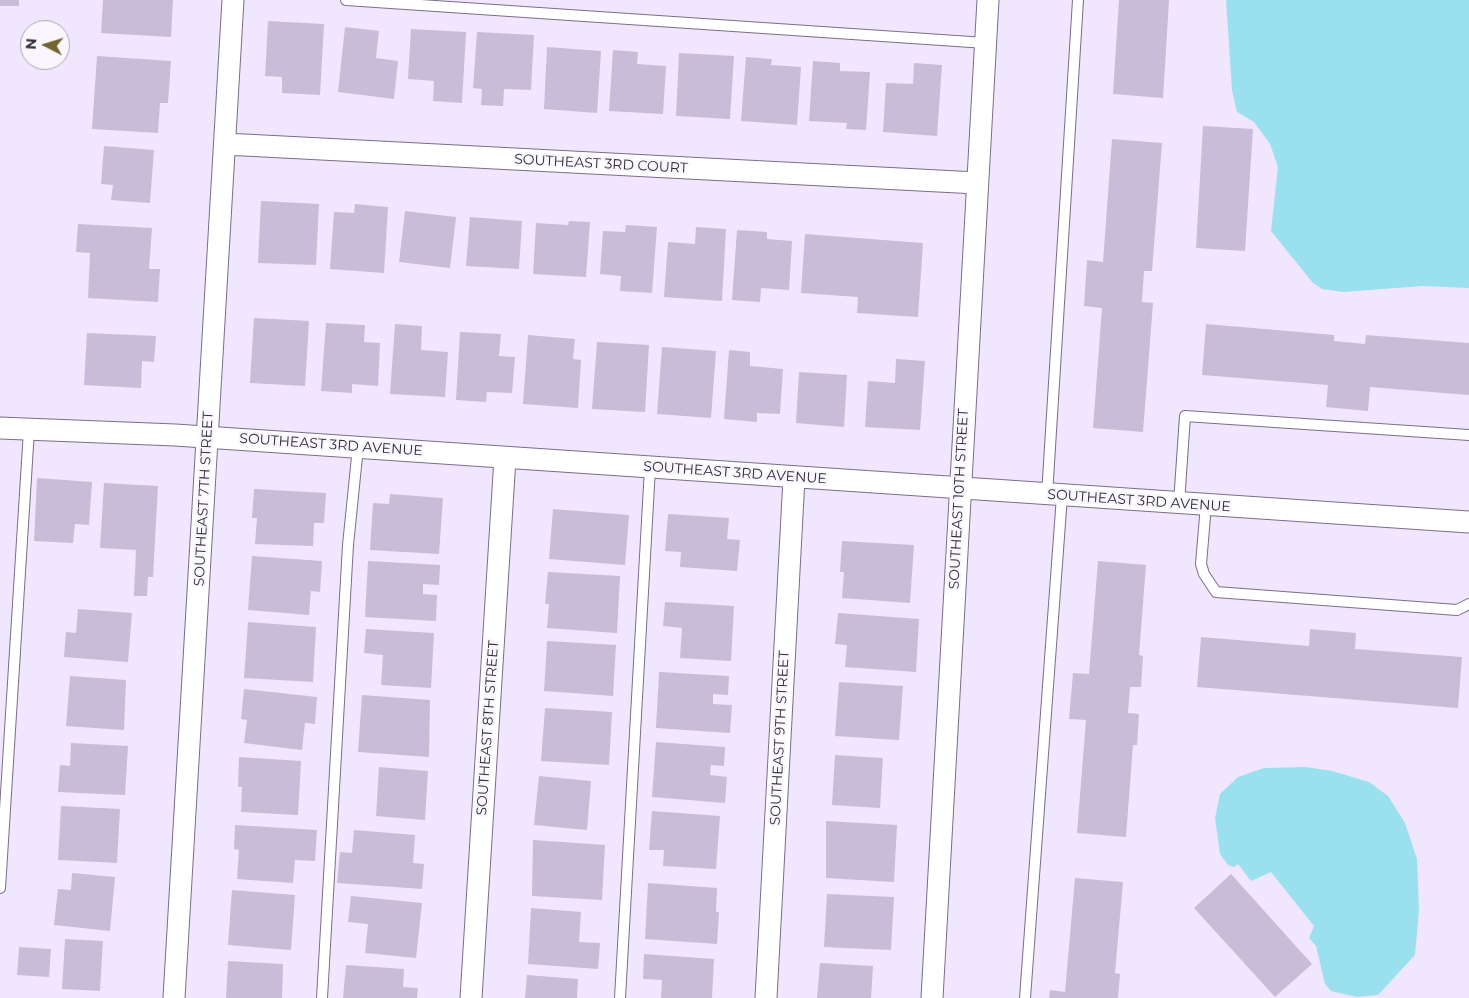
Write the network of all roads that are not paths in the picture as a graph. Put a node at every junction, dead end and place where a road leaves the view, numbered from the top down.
1 (233, 0) edge
2 (346, 0) edge
3 (988, 0) edge
4 (1078, 0) edge
5 (986, 43) junction
6 (226, 144) junction
7 (977, 184) junction
8 (0, 428) edge
9 (29, 430) junction
10 (1469, 435) edge
11 (208, 437) junction
12 (358, 447) junction
13 (505, 458) junction
14 (650, 468) junction
15 (794, 478) junction
16 (959, 489) junction
17 (1055, 495) junction
18 (1179, 503) junction
19 (1206, 505) junction
20 (1469, 522) edge
21 (1469, 604) edge
22 (0, 888) edge
23 (174, 998) edge
24 (322, 998) edge
25 (472, 998) edge
26 (620, 998) edge
27 (766, 998) edge
28 (932, 998) edge
29 (1025, 998) edge

1 - 6 street, SOUTHEAST 7TH STREET
2 - 5 lane
3 - 5 street, SOUTHEAST 10TH STREET
4 - 17 lane
5 - 7 street, SOUTHEAST 10TH STREET
6 - 7 street, SOUTHEAST 3RD COURT
6 - 11 street, SOUTHEAST 7TH STREET
7 - 16 street, SOUTHEAST 10TH STREET
8 - 9 street, SOUTHEAST 3RD AVENUE
9 - 11 street, SOUTHEAST 3RD AVENUE
9 - 22 lane
10 - 18 lane
11 - 12 street, SOUTHEAST 3RD AVENUE
11 - 23 street, SOUTHEAST 7TH STREET
12 - 13 street, SOUTHEAST 3RD AVENUE
12 - 24 lane
13 - 14 street, SOUTHEAST 3RD AVENUE
13 - 25 street, SOUTHEAST 8TH STREET
14 - 15 street, SOUTHEAST 3RD AVENUE
14 - 26 lane
15 - 16 street, SOUTHEAST 3RD AVENUE
15 - 27 street, SOUTHEAST 9TH STREET
16 - 17 street, SOUTHEAST 3RD AVENUE
16 - 28 street, SOUTHEAST 10TH STREET
17 - 18 street, SOUTHEAST 3RD AVENUE
17 - 29 lane
18 - 19 street, SOUTHEAST 3RD AVENUE
19 - 20 street, SOUTHEAST 3RD AVENUE
19 - 21 lane

